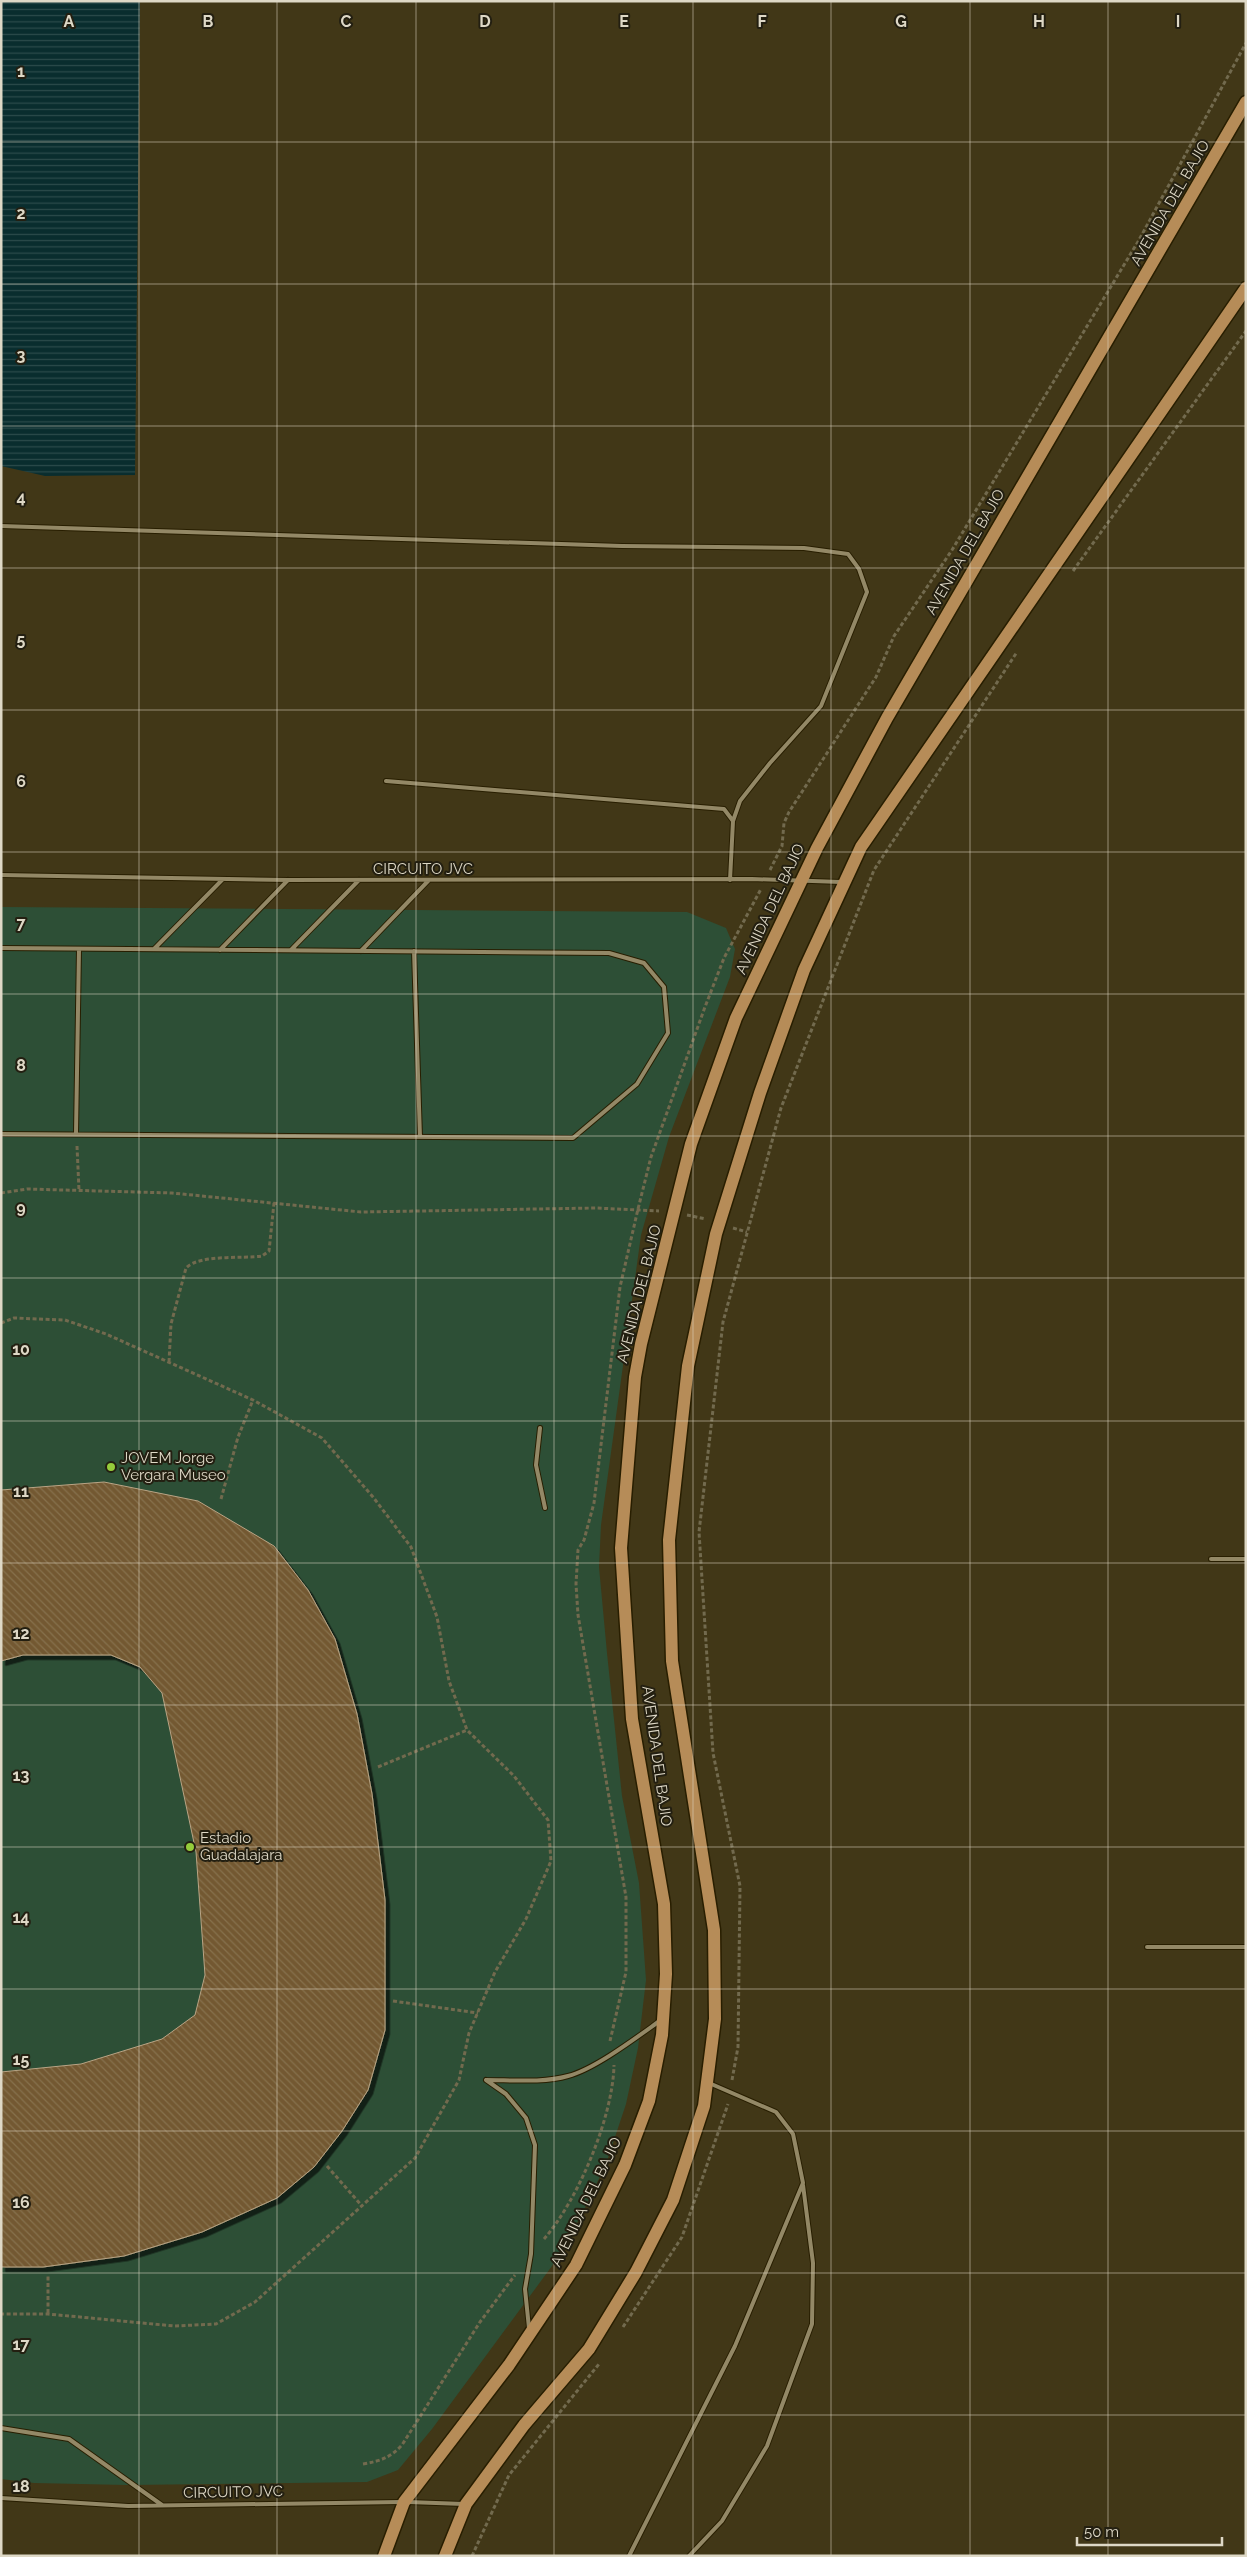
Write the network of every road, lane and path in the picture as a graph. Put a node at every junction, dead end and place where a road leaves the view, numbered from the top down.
1 (1246, 44) edge
2 (1246, 102) edge
3 (1246, 288) edge
4 (1246, 331) edge
5 (1, 526) edge
6 (1071, 573) dead end
7 (1021, 646) dead end
8 (386, 781) dead end
9 (733, 821) junction
10 (1, 875) edge
11 (222, 880) junction
12 (288, 880) junction
13 (359, 880) junction
14 (429, 880) junction
15 (730, 880) junction
16 (765, 880) junction
17 (802, 882) junction
18 (844, 882) junction
19 (1, 948) edge
20 (79, 949) junction
21 (154, 949) junction
22 (220, 950) junction
23 (291, 950) junction
24 (361, 951) junction
25 (414, 951) junction
26 (1, 1134) edge
27 (76, 1134) junction
28 (420, 1137) junction
29 (79, 1190) junction
30 (1, 1193) edge
31 (274, 1203) junction
32 (638, 1209) junction
33 (675, 1213) junction
34 (720, 1224) junction
35 (1, 1323) edge
36 (169, 1362) junction
37 (253, 1400) junction
38 (540, 1428) dead end
39 (221, 1499) dead end
40 (545, 1508) dead end
41 (1211, 1559) dead end
42 (1246, 1559) edge
43 (467, 1730) junction
44 (378, 1767) dead end
45 (1147, 1947) dead end
46 (1246, 1947) edge
47 (393, 2001) dead end
48 (478, 2013) junction
49 (662, 2019) junction
50 (614, 2052) junction
51 (707, 2082) junction
52 (730, 2092) junction
53 (327, 2166) dead end
54 (803, 2183) junction
55 (362, 2206) junction
56 (531, 2254) junction
57 (48, 2274) dead end
58 (1, 2314) edge
59 (48, 2314) junction
60 (620, 2332) dead end
61 (530, 2334) junction
62 (605, 2356) dead end
63 (1, 2428) edge
64 (363, 2464) dead end
65 (1, 2498) edge
66 (404, 2502) junction
67 (466, 2504) junction
68 (162, 2505) junction
69 (384, 2556) edge
70 (445, 2556) edge
71 (472, 2556) edge
72 (629, 2556) edge
73 (689, 2556) edge

1 - 16 path
2 - 17 main road, AVENIDA DEL BAJIO
3 - 18 main road, AVENIDA DEL BAJIO
4 - 6 path
5 - 9 lane
7 - 52 path
8 - 9 lane
9 - 15 lane
10 - 11 lane, CIRCUITO JVC
11 - 12 lane, CIRCUITO JVC
11 - 21 lane
12 - 13 lane, CIRCUITO JVC
12 - 22 lane
13 - 14 lane, CIRCUITO JVC
13 - 23 lane
14 - 15 lane, CIRCUITO JVC
14 - 24 lane
15 - 16 lane, CIRCUITO JVC
16 - 17 lane, CIRCUITO JVC
16 - 32 path
17 - 18 lane, CIRCUITO JVC
17 - 33 main road, AVENIDA DEL BAJIO
18 - 34 main road, AVENIDA DEL BAJIO
19 - 20 lane
20 - 21 lane
20 - 27 lane
21 - 22 lane
22 - 23 lane
23 - 24 lane
24 - 25 lane
25 - 28 lane
25 - 28 lane
26 - 27 lane
27 - 28 lane
27 - 29 path
29 - 30 path
29 - 31 path
31 - 32 path
31 - 36 path
32 - 33 path
32 - 50 path
33 - 34 path
33 - 49 main road, AVENIDA DEL BAJIO
34 - 51 main road, AVENIDA DEL BAJIO
35 - 36 path
36 - 37 path
37 - 39 path
37 - 43 path
38 - 40 lane
41 - 42 lane
43 - 44 path
43 - 48 path
45 - 46 lane
47 - 48 path
48 - 55 path
49 - 50 lane
49 - 61 main road, AVENIDA DEL BAJIO
50 - 56 path
50 - 56 lane
51 - 52 lane
51 - 67 main road, AVENIDA DEL BAJIO
52 - 54 lane
52 - 60 path
53 - 55 path
54 - 72 lane
54 - 73 lane
55 - 59 path
56 - 61 lane
56 - 64 path
57 - 59 path
58 - 59 path
61 - 66 main road, AVENIDA DEL BAJIO
62 - 71 path
63 - 68 lane
65 - 68 lane, CIRCUITO JVC
66 - 67 lane, CIRCUITO JVC
66 - 68 lane, CIRCUITO JVC
66 - 69 main road, AVENIDA DEL BAJIO
67 - 70 main road, AVENIDA DEL BAJIO

